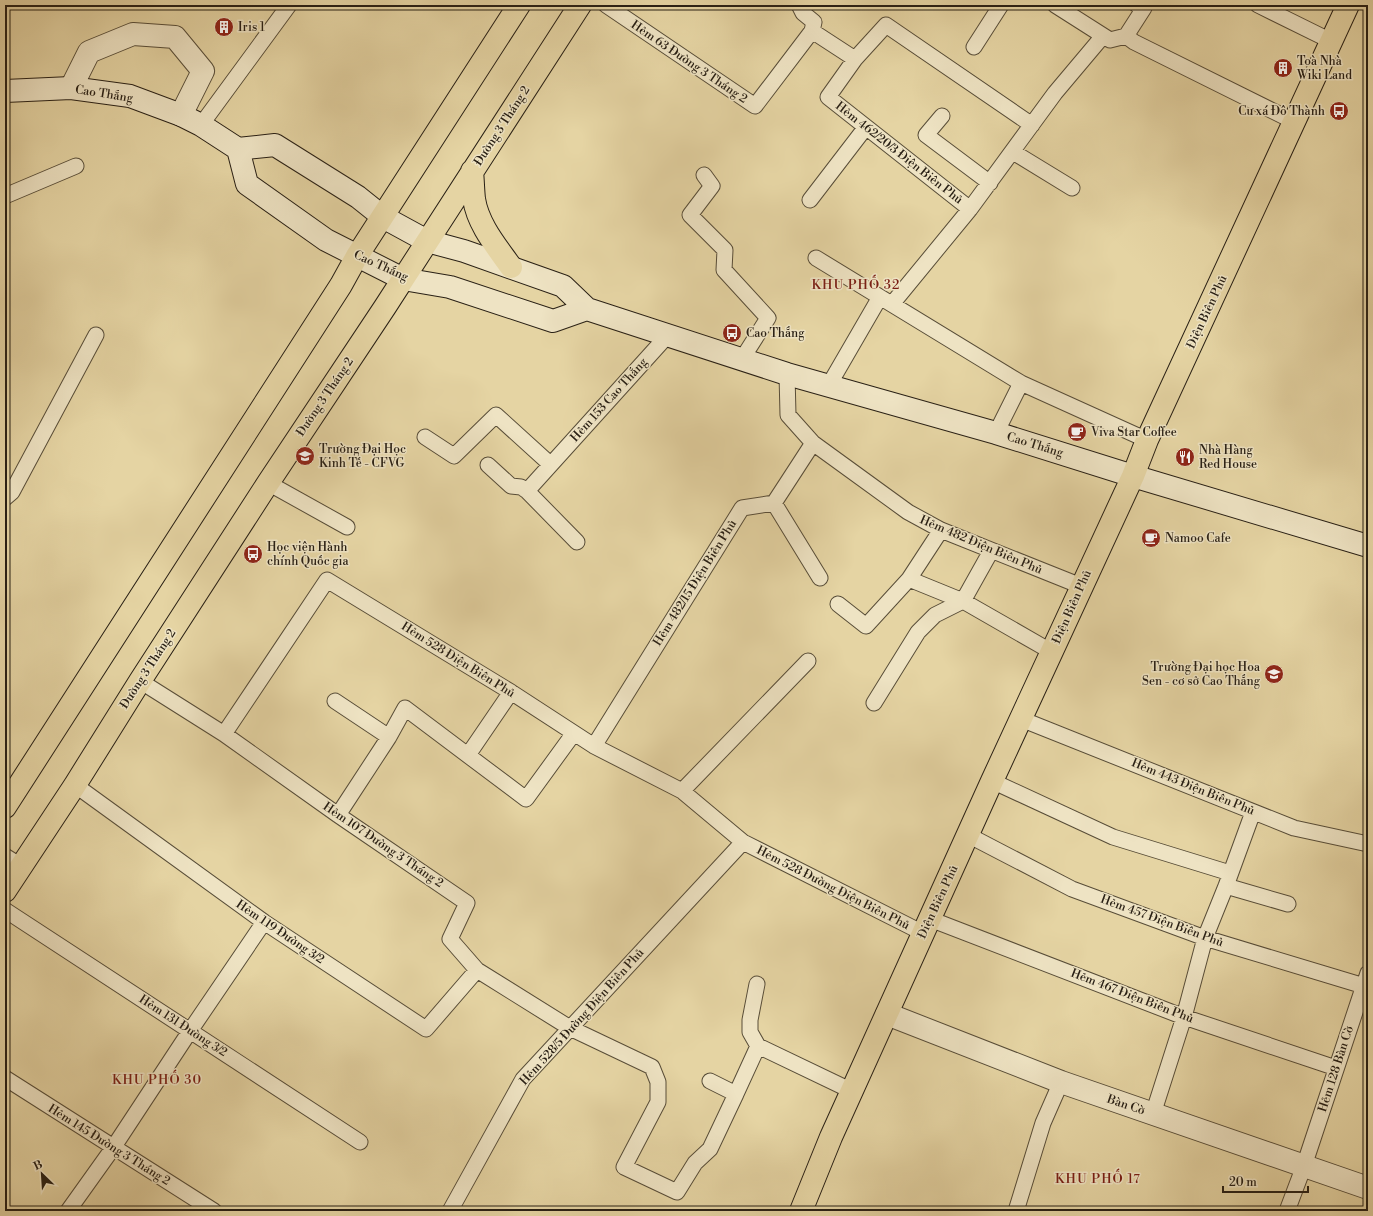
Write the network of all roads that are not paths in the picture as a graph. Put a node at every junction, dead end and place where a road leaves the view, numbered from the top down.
1 (289, 5) edge
2 (519, 5) edge
3 (580, 5) edge
4 (606, 5) edge
5 (799, 5) edge
6 (1001, 5) edge
7 (1055, 5) edge
8 (1137, 5) edge
9 (1258, 5) edge
10 (1348, 5) edge
11 (812, 31) junction
12 (1103, 36) junction
13 (1126, 36) junction
14 (1331, 41) junction
15 (974, 47) dead end
16 (855, 59) junction
17 (71, 88) junction
18 (5, 91) edge
19 (181, 115) junction
20 (942, 116) dead end
21 (1295, 122) junction
22 (201, 125) junction
23 (1032, 125) junction
24 (866, 127) junction
25 (238, 149) junction
26 (1013, 152) junction
27 (76, 166) dead end
28 (472, 171) junction
29 (704, 175) dead end
30 (990, 183) junction
31 (1072, 188) dead end
32 (5, 196) edge
33 (810, 200) dead end
34 (970, 209) junction
35 (383, 217) junction
36 (427, 241) junction
37 (357, 256) junction
38 (816, 258) dead end
39 (511, 267) junction
40 (403, 279) junction
41 (886, 300) junction
42 (587, 310) junction
43 (96, 335) dead end
44 (668, 335) junction
45 (742, 359) junction
46 (787, 374) junction
47 (1022, 382) junction
48 (829, 385) junction
49 (996, 432) junction
50 (425, 437) dead end
51 (1147, 440) junction
52 (813, 443) junction
53 (550, 464) junction
54 (488, 465) dead end
55 (1133, 476) junction
56 (5, 478) edge
57 (268, 483) junction
58 (527, 491) junction
59 (9, 495) edge
60 (774, 503) junction
61 (348, 527) dead end
62 (941, 530) junction
63 (577, 542) dead end
64 (1368, 546) edge
65 (991, 551) junction
66 (820, 578) dead end
67 (909, 579) junction
68 (1081, 586) junction
69 (963, 601) junction
70 (838, 604) dead end
71 (1052, 652) junction
72 (808, 661) dead end
73 (140, 681) junction
74 (511, 692) junction
75 (335, 701) dead end
76 (874, 702) dead end
77 (1021, 719) junction
78 (574, 733) junction
79 (224, 734) junction
80 (389, 737) junction
81 (594, 746) junction
82 (468, 755) junction
83 (992, 781) junction
84 (75, 785) junction
85 (682, 790) junction
86 (5, 807) edge
87 (1253, 812) junction
88 (338, 815) junction
89 (968, 835) junction
90 (743, 842) junction
91 (1368, 844) edge
92 (13, 861) edge
93 (1228, 880) junction
94 (5, 891) edge
95 (1288, 904) dead end
96 (5, 910) edge
97 (264, 922) junction
98 (927, 926) junction
99 (1205, 938) junction
100 (477, 970) junction
101 (1366, 979) edge
102 (757, 984) dead end
103 (887, 1014) junction
104 (1184, 1017) junction
105 (570, 1028) junction
106 (190, 1031) junction
107 (758, 1046) junction
108 (1336, 1068) junction
109 (5, 1078) edge
110 (710, 1082) dead end
111 (1061, 1082) junction
112 (852, 1091) junction
113 (736, 1094) junction
114 (1153, 1114) junction
115 (360, 1142) dead end
116 (113, 1148) junction
117 (1304, 1166) junction
118 (1368, 1188) edge
119 (68, 1211) edge
120 (214, 1211) edge
121 (450, 1211) edge
122 (801, 1211) edge
123 (1016, 1211) edge
124 (1287, 1211) edge

1 - 22 lane
2 - 35 main road
3 - 28 main road, Đường 3 Tháng 2
4 - 11 lane, Hẻm 63 Đường 3 Tháng 2
5 - 11 lane
6 - 15 lane
7 - 12 lane
8 - 13 lane
9 - 14 lane
10 - 14 main road, Điện Biên Phủ
11 - 16 lane
12 - 13 lane
12 - 23 lane
13 - 21 lane
14 - 21 main road, Điện Biên Phủ
16 - 23 lane
16 - 24 lane, Hẻm 462/20/3 Điện Biên Phủ
17 - 18 street, Cao Thắng
17 - 19 street, Cao Thắng
17 - 19 street
19 - 22 street, Cao Thắng
20 - 30 lane
21 - 51 main road, Điện Biên Phủ
22 - 25 street, Cao Thắng
23 - 26 lane
24 - 33 lane
24 - 34 lane, Hẻm 462/20/3 Điện Biên Phủ
25 - 35 street, Cao Thắng
25 - 37 street, Cao Thắng
26 - 30 lane
26 - 31 lane
27 - 32 lane
28 - 36 main road, Đường 3 Tháng 2
28 - 39 main road
29 - 45 lane
30 - 34 lane
34 - 41 lane
35 - 36 street, Cao Thắng
35 - 37 main road
36 - 39 street, Cao Thắng
36 - 40 main road, Đường 3 Tháng 2
37 - 40 street, Cao Thắng
37 - 86 main road
38 - 41 lane
39 - 42 street, Cao Thắng
40 - 42 street, Cao Thắng
40 - 57 main road, Đường 3 Tháng 2
41 - 47 lane
41 - 48 lane
42 - 44 street, Cao Thắng
43 - 59 lane
44 - 45 street, Cao Thắng
44 - 53 lane, Hẻm 153 Cao Thắng
45 - 46 street, Cao Thắng
46 - 48 street, Cao Thắng
46 - 52 lane, Hẻm 482 Điện Biên Phủ
47 - 49 lane
47 - 51 lane
48 - 49 street, Cao Thắng
49 - 55 street, Cao Thắng
50 - 53 lane
51 - 55 main road, Điện Biên Phủ
52 - 60 lane
52 - 62 lane, Hẻm 482 Điện Biên Phủ
53 - 58 lane, Hẻm 153 Cao Thắng
54 - 58 lane
55 - 64 street, Cao Thắng
55 - 68 main road, Điện Biên Phủ
56 - 59 lane
57 - 61 lane
57 - 73 main road, Đường 3 Tháng 2
58 - 63 lane
60 - 66 lane
60 - 81 lane, Hẻm 482/15 Điện Biên Phủ
62 - 65 lane, Hẻm 482 Điện Biên Phủ
62 - 67 lane
65 - 68 lane, Hẻm 482 Điện Biên Phủ
65 - 69 lane
67 - 69 lane
67 - 70 lane
68 - 71 main road, Điện Biên Phủ
69 - 71 lane
69 - 76 lane
71 - 77 main road, Điện Biên Phủ
72 - 85 lane
73 - 79 lane, Hẻm 107 Đường 3 Tháng 2
73 - 84 main road, Đường 3 Tháng 2
74 - 78 lane, Hẻm 528 Điện Biên Phủ
74 - 79 lane, Hẻm 528 Điện Biên Phủ
74 - 82 lane
75 - 80 lane
77 - 83 main road, Điện Biên Phủ
77 - 87 lane, Hẻm 443 Ðiện Biên Phủ
78 - 81 lane, Hẻm 528 Điện Biên Phủ
78 - 82 lane
79 - 88 lane, Hẻm 107 Đường 3 Tháng 2
80 - 82 lane
80 - 88 lane
81 - 85 lane, Hẻm 528 Điện Biên Phủ
83 - 89 main road, Điện Biên Phủ
83 - 93 lane
84 - 92 main road, Đường 3 Tháng 2
84 - 97 lane, Hẻm 119 Đường 3/2
85 - 90 lane, Hẻm 528 Điện Biên Phủ
87 - 91 lane, Hẻm 443 Ðiện Biên Phủ
87 - 93 lane
88 - 100 lane, Hẻm 107 Đường 3 Tháng 2
89 - 98 main road, Điện Biên Phủ
89 - 99 lane, Hẻm 457 Ðiện Biên Phủ
90 - 98 lane, Hẻm 528 Đường Điện Biên Phủ
90 - 105 lane, Hẻm 528/5 Đường Điện Biên Phủ
92 - 94 main road, Đường 3 Tháng 2
93 - 95 lane
93 - 99 lane
96 - 106 lane, Hẻm 131 Đường 3/2
97 - 100 lane, Hẻm 119 Đường 3/2
97 - 106 lane
98 - 103 main road, Điện Biên Phủ
98 - 104 lane, Hẻm 467 Ðiện Biên Phủ
99 - 101 lane, Hẻm 457 Ðiện Biên Phủ
99 - 104 lane
100 - 105 lane, Hẻm 107 Đường 3 Tháng 2
101 - 108 lane, Hẻm 128 Bàn Cờ
102 - 107 lane
103 - 111 street, Bàn Cờ
103 - 112 main road, Điện Biên Phủ
104 - 108 lane, Hẻm 467 Ðiện Biên Phủ
104 - 114 lane
105 - 113 lane, Hẻm 107 Đường 3 Tháng 2
105 - 121 lane, Hẻm 528/5 Đường Điện Biên Phủ
106 - 115 lane, Hẻm 131 Đường 3/2
106 - 116 lane
107 - 112 lane
107 - 113 lane
108 - 117 lane, Hẻm 128 Bàn Cờ
109 - 116 lane, Hẻm 145 Đường 3 Tháng 2
110 - 113 lane
111 - 114 street, Bàn Cờ
111 - 123 lane
112 - 122 main road, Điện Biên Phủ
114 - 117 street, Bàn Cờ
116 - 119 lane
116 - 120 lane, Hẻm 145 Đường 3 Tháng 2
117 - 118 street, Bàn Cờ
117 - 124 lane, Hẻm 128 Bàn Cờ

